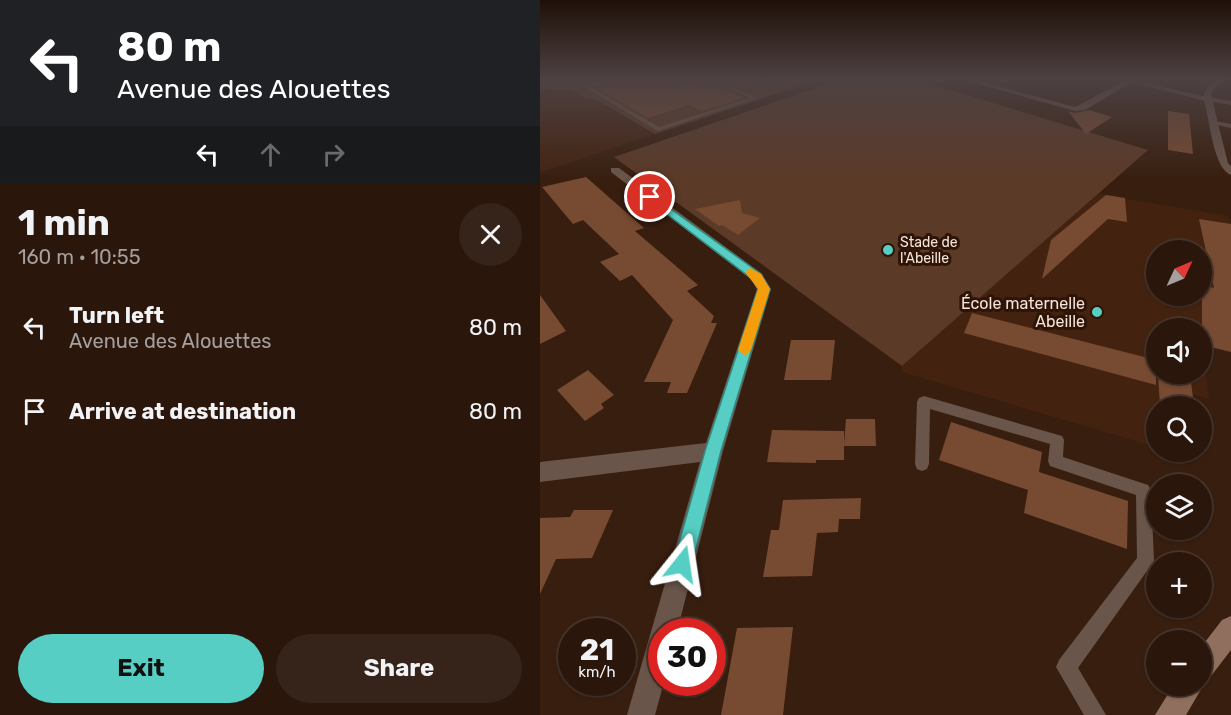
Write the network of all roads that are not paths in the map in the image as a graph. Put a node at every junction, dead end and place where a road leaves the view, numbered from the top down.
1 (630, 112) edge
2 (710, 112) edge
3 (1211, 112) edge
4 (1215, 123) junction
5 (1231, 126) edge
6 (615, 170) dead end
7 (1231, 172) edge
8 (713, 451) junction
9 (922, 464) dead end
10 (540, 472) edge
11 (668, 618) edge
12 (1231, 629) edge
13 (1212, 654) edge
14 (648, 690) edge
15 (1182, 696) edge
16 (641, 715) edge
17 (1096, 715) edge
18 (1169, 715) edge

1 - 2 lane
3 - 4 street
4 - 5 lane
4 - 7 street
6 - 8 street
8 - 10 street
8 - 11 street
9 - 17 lane
12 - 13 main road
14 - 16 street
15 - 18 main road

